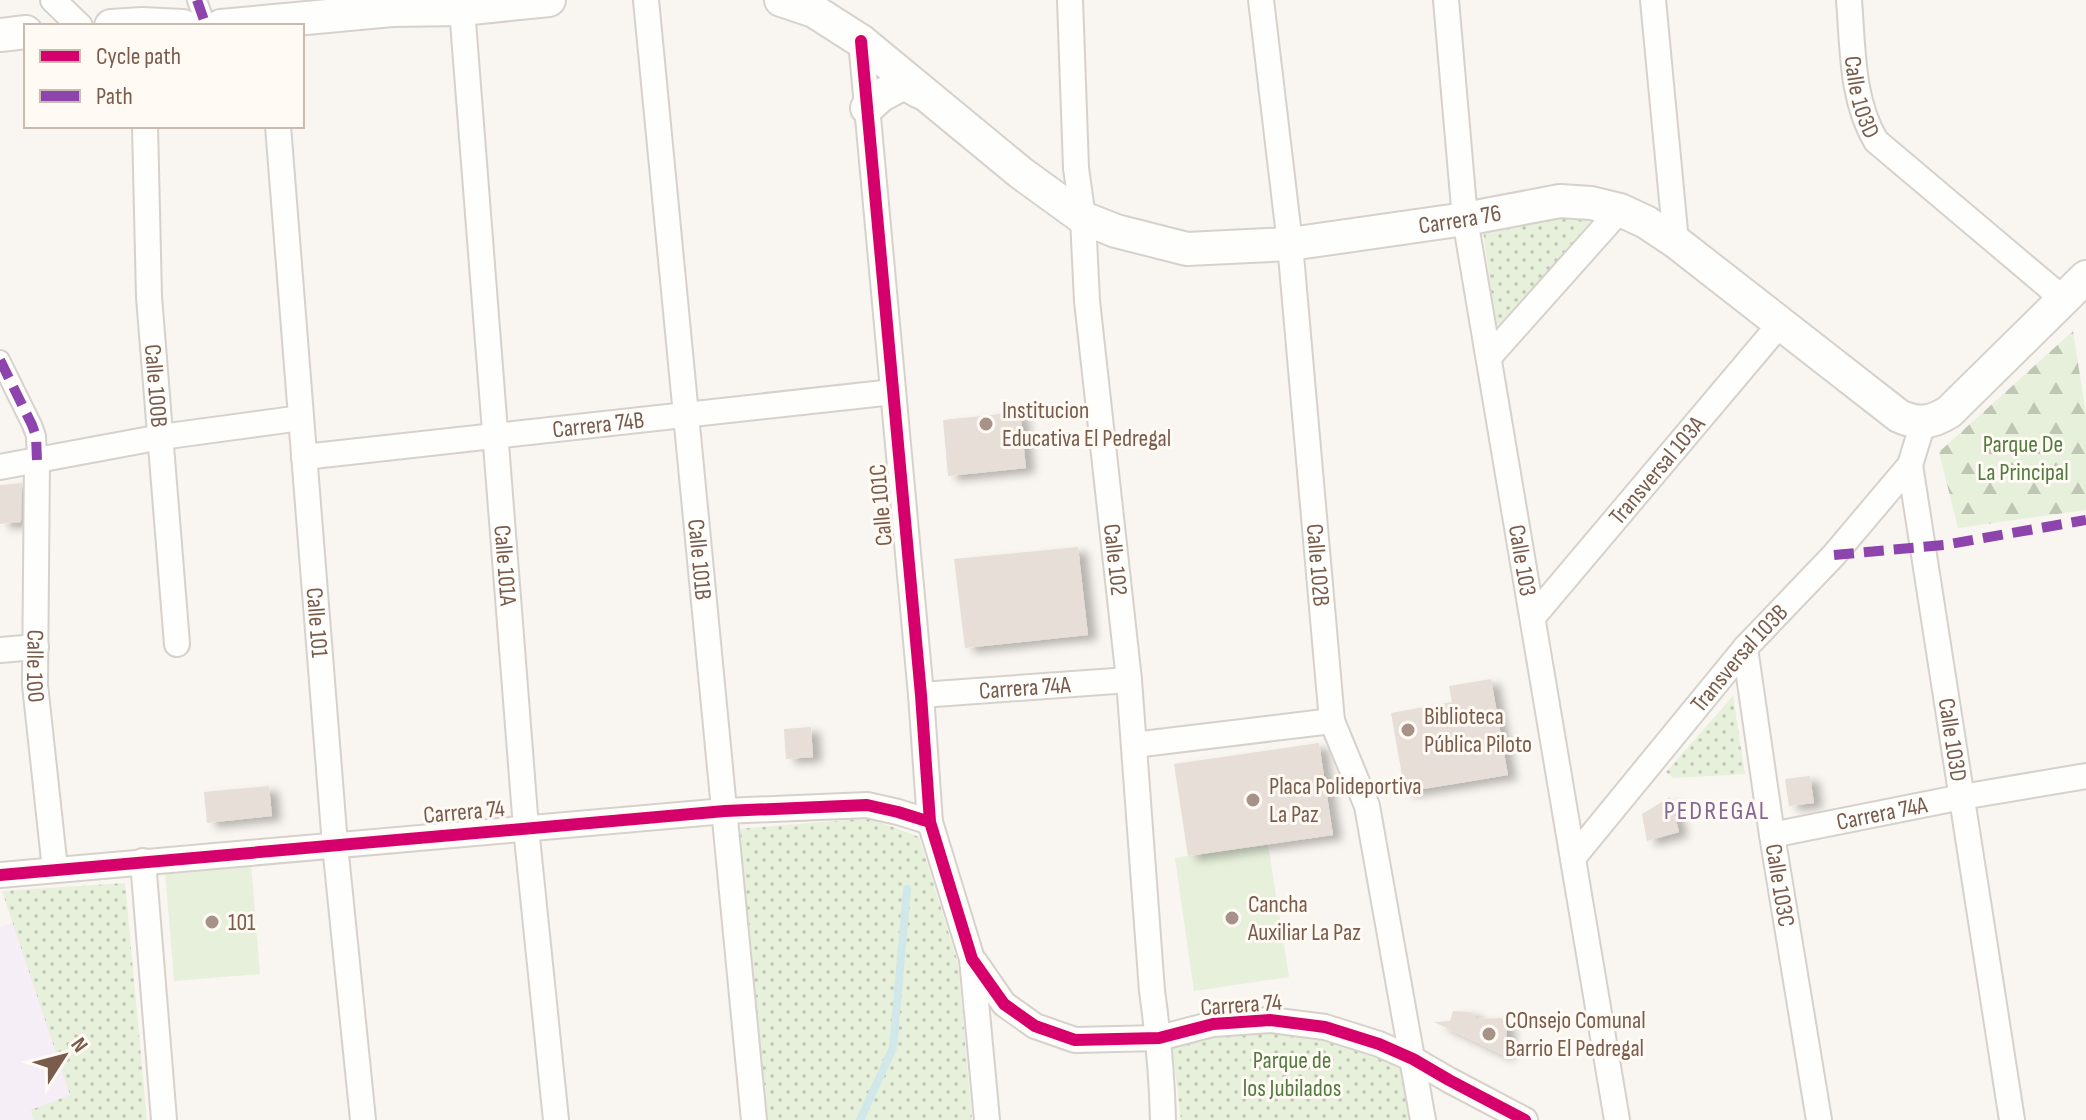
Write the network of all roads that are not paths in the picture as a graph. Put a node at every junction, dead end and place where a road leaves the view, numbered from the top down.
1 (53, 0) edge
2 (197, 0) edge
3 (646, 0) edge
4 (781, 0) edge
5 (1070, 0) edge
6 (1261, 0) edge
7 (1446, 0) edge
8 (1653, 0) edge
9 (1849, 0) edge
10 (528, 1) edge
11 (462, 9) junction
12 (78, 24) edge
13 (205, 24) edge
14 (270, 24) edge
15 (24, 32) edge
16 (0, 35) edge
17 (861, 41) junction
18 (920, 92) junction
19 (867, 108) junction
20 (145, 128) edge
21 (278, 128) edge
22 (1620, 210) junction
23 (1083, 218) junction
24 (1465, 219) junction
25 (1676, 242) junction
26 (1290, 244) junction
27 (2086, 277) edge
28 (2062, 298) junction
29 (1780, 324) junction
30 (1489, 357) junction
31 (0, 360) edge
32 (893, 392) junction
33 (686, 415) junction
34 (301, 418) junction
35 (1923, 423) junction
36 (496, 436) junction
37 (161, 437) junction
38 (304, 457) junction
39 (37, 460) junction
40 (1910, 465) junction
41 (0, 467) edge
42 (1533, 617) junction
43 (177, 644) dead end
44 (36, 647) junction
45 (1745, 648) junction
46 (0, 650) edge
47 (1129, 680) junction
48 (921, 695) junction
49 (1332, 721) junction
50 (1134, 745) junction
51 (2086, 776) edge
52 (1962, 797) junction
53 (725, 811) junction
54 (930, 822) junction
55 (526, 828) junction
56 (1772, 835) junction
57 (335, 845) junction
58 (1573, 858) junction
59 (143, 861) junction
60 (55, 869) junction
61 (0, 875) edge
62 (972, 959) junction
63 (1159, 1038) junction
64 (1413, 1059) junction
65 (164, 1120) edge
66 (363, 1120) edge
67 (556, 1120) edge
68 (754, 1120) edge
69 (987, 1120) edge
70 (1163, 1120) edge
71 (1423, 1120) edge
72 (1525, 1120) edge
73 (1617, 1120) edge
74 (1819, 1120) edge
75 (2012, 1120) edge

1 - 12 street
2 - 13 street
3 - 33 street, Calle 101B
4 - 17 street, Carrera 76
5 - 23 street, Calle 102
6 - 26 street, Calle 102B
7 - 24 street, Calle 103
8 - 25 street
9 - 28 street, Calle 103D
10 - 11 street
11 - 14 street
11 - 36 street, Calle 101A
15 - 16 street
17 - 18 street, Carrera 76
17 - 19 street, Calle 101C
18 - 19 street
18 - 23 street, Carrera 76
19 - 32 street, Calle 101C
20 - 37 street, Calle 100B
21 - 34 street, Calle 101
22 - 24 street, Carrera 76
22 - 25 street, Carrera 76
22 - 30 street
23 - 26 street, Carrera 76
23 - 47 street, Calle 102
24 - 26 street, Carrera 76
24 - 30 street, Calle 103
25 - 29 street, Carrera 76
26 - 49 street, Calle 102B
27 - 28 street
28 - 35 street
29 - 35 street, Carrera 76
29 - 42 street, Transversal 103A
30 - 42 street, Calle 103
31 - 39 street
32 - 33 street, Carrera 74B
32 - 48 street, Calle 101C
33 - 36 street, Carrera 74B
33 - 53 street, Calle 101B
34 - 37 street
34 - 38 street, Calle 101
35 - 40 street
36 - 38 street, Carrera 74B
36 - 55 street, Calle 101A
37 - 39 street
37 - 43 street, Calle 100B
38 - 57 street, Calle 101
39 - 41 street
39 - 44 street, Calle 100
40 - 45 street, Transversal 103B
40 - 52 street, Calle 103D
42 - 58 street, Calle 103
44 - 46 street
44 - 60 street, Calle 100
45 - 56 street, Calle 103C
45 - 58 street, Transversal 103B
47 - 48 street, Carrera 74A
47 - 50 street, Calle 102
48 - 54 street, Calle 101C
49 - 50 street
49 - 64 street, Calle 102B
50 - 63 street, Calle 102
51 - 52 street, Carrera 74A
52 - 56 street, Carrera 74A
52 - 75 street, Calle 103D
53 - 54 street, Carrera 74
53 - 55 street, Carrera 74
53 - 68 street, Calle 101B
54 - 62 street, Calle 101C
55 - 57 street, Carrera 74
55 - 67 street, Calle 101A
56 - 74 street, Calle 103C
57 - 59 street, Carrera 74
57 - 66 street, Calle 101
58 - 73 street, Calle 103
59 - 60 street, Carrera 74
59 - 65 street
60 - 61 street, Carrera 74
62 - 63 street, Carrera 74
62 - 69 street, Calle 101C
63 - 64 street, Carrera 74
63 - 70 street, Calle 102
64 - 71 street, Calle 102B
64 - 72 street, Carrera 74

